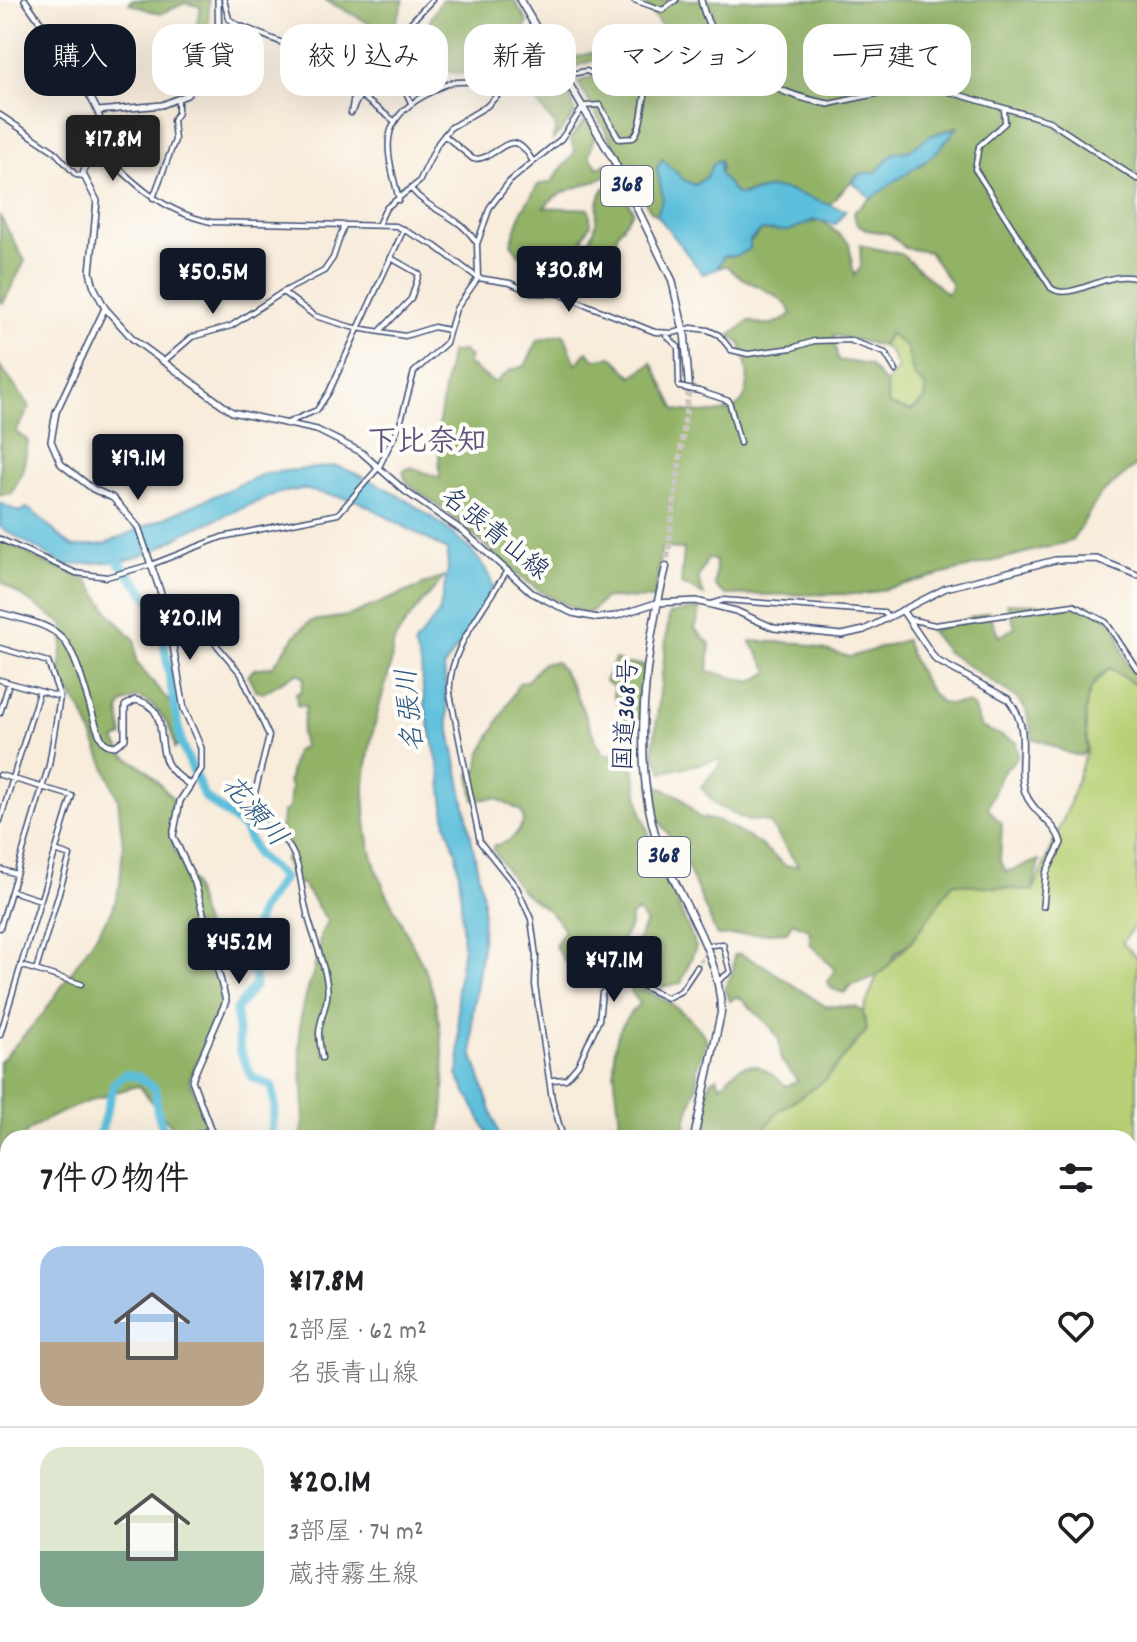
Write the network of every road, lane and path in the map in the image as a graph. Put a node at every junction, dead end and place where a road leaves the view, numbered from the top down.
1 (25, 0) edge
2 (218, 0) edge
3 (224, 0) edge
4 (432, 0) edge
5 (520, 0) edge
6 (634, 0) edge
7 (676, 0) edge
8 (701, 0) edge
9 (409, 24) edge
10 (710, 24) edge
11 (280, 42) edge
12 (464, 83) edge
13 (787, 90) edge
14 (354, 96) edge
15 (361, 96) joint
16 (408, 96) edge
17 (497, 96) edge
18 (643, 96) edge
19 (178, 101) junction
20 (411, 103) junction
21 (829, 104) joint
22 (584, 106) junction
23 (1004, 108) junction
24 (98, 111) junction
25 (0, 115) edge
26 (393, 120) junction
27 (444, 135) junction
28 (95, 144) junction
29 (533, 161) junction
30 (84, 176) junction
31 (1137, 179) edge
32 (412, 190) junction
33 (153, 198) junction
34 (399, 200) junction
35 (344, 225) junction
36 (378, 225) junction
37 (404, 229) junction
38 (477, 243) junction
39 (391, 258) junction
40 (478, 278) junction
41 (1137, 279) edge
42 (283, 292) junction
43 (105, 308) junction
44 (357, 327) junction
45 (381, 330) junction
46 (448, 330) junction
47 (684, 330) junction
48 (664, 333) junction
49 (163, 363) junction
50 (896, 371) dead end
51 (689, 388) tunnel mouth
52 (287, 423) junction
53 (740, 443) dead end
54 (379, 467) junction
55 (0, 539) edge
56 (153, 564) junction
57 (666, 567) tunnel mouth
58 (506, 572) junction
59 (1137, 575) edge
60 (656, 603) junction
61 (711, 604) junction
62 (902, 610) junction
63 (167, 611) junction
64 (0, 613) edge
65 (889, 617) junction
66 (909, 619) junction
67 (0, 648) edge
68 (1137, 669) edge
69 (0, 680) edge
70 (9, 683) junction
71 (39, 692) junction
72 (60, 697) junction
73 (0, 713) edge
74 (0, 775) edge
75 (13, 778) junction
76 (190, 785) junction
77 (43, 787) junction
78 (0, 821) edge
79 (55, 851) junction
80 (0, 869) edge
81 (16, 874) junction
82 (11, 891) junction
83 (40, 900) junction
84 (1043, 906) dead end
85 (0, 928) edge
86 (711, 945) dead end
87 (21, 966) junction
88 (697, 967) tunnel mouth
89 (36, 970) junction
90 (718, 981) junction
91 (81, 984) dead end
92 (0, 1035) edge
93 (322, 1058) dead end
94 (552, 1080) junction
95 (211, 1130) edge
96 (561, 1130) edge
97 (696, 1130) edge

1 - 24 main road
2 - 19 main road
3 - 11 street
4 - 9 street
5 - 22 highway, 368
6 - 7 street
8 - 10 main road
12 - 20 street
13 - 21 main road
14 - 15 street
15 - 26 street
16 - 20 street
17 - 27 street
18 - 22 street
19 - 24 main road
19 - 33 street
20 - 26 street
21 - 23 street
22 - 29 street
22 - 47 highway, 368
23 - 31 street
23 - 41 street
24 - 28 main road
25 - 30 street
26 - 34 street
27 - 29 street
27 - 32 street
28 - 30 main road
28 - 33 street
29 - 38 street
30 - 43 main road, 名張青山線
32 - 34 street
32 - 38 street
33 - 35 street
34 - 36 street
35 - 36 street
35 - 42 street
36 - 37 street
37 - 39 street
37 - 40 street
38 - 40 street
39 - 44 street
39 - 45 street
40 - 46 street
40 - 48 street
42 - 44 street
42 - 49 street
43 - 49 main road, 名張青山線
43 - 56 main road
44 - 45 street
44 - 52 street
45 - 46 street
46 - 54 street
47 - 48 street
47 - 50 street
47 - 51 highway, 368
48 - 53 street, bridge
49 - 52 main road, 名張青山線
52 - 54 main road, 名張青山線
54 - 56 street
54 - 58 main road, 名張青山線
55 - 56 street
56 - 63 main road
57 - 60 highway, 国道368号 / 368
58 - 60 main road, 名張青山線
58 - 94 street
59 - 62 main road, 名張青山線
60 - 61 main road, 名張青山線
60 - 90 highway, 国道368号 / 368
61 - 65 street
61 - 65 main road, 名張青山線
62 - 65 main road, 名張青山線
62 - 66 main road
63 - 76 main road
63 - 93 street
64 - 76 main road
66 - 68 street
66 - 84 main road
67 - 72 street
69 - 70 street
70 - 71 street
70 - 73 street
71 - 72 street
71 - 75 street
72 - 77 street
74 - 75 street
75 - 77 street
75 - 78 street
76 - 95 main road
77 - 79 street
77 - 81 street
79 - 83 street
79 - 89 street
80 - 81 street
81 - 82 street
82 - 83 street
82 - 85 street
83 - 87 street
86 - 90 street
87 - 89 street
87 - 92 street
88 - 94 street
89 - 91 street
90 - 97 highway, 国道368号 / 368
94 - 96 street

